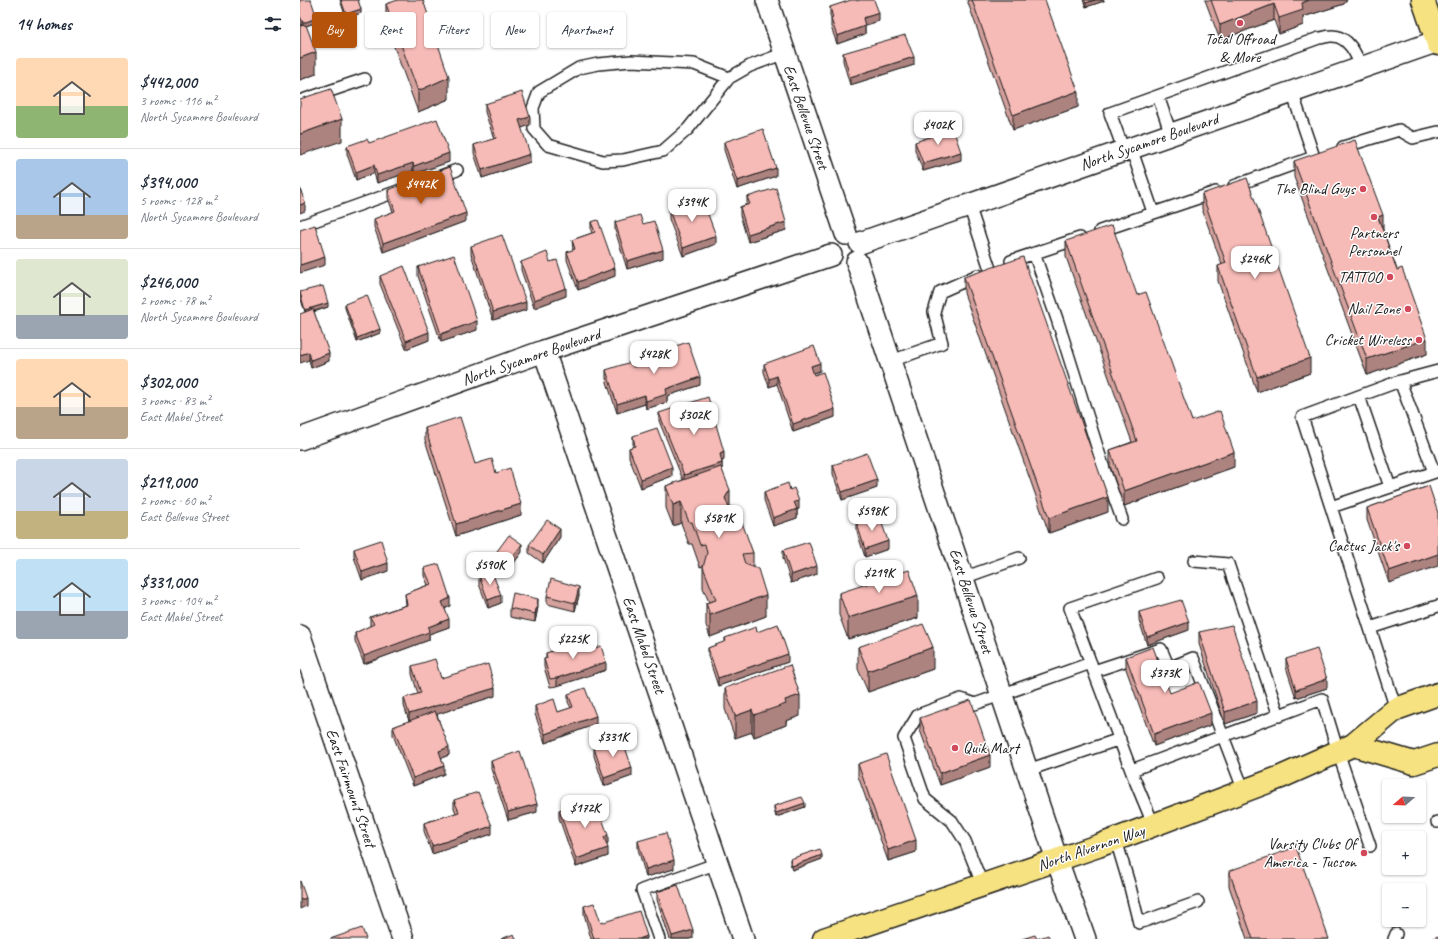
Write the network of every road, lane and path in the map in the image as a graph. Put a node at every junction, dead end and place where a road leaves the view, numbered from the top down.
1 (767, 0) edge
2 (1423, 0) edge
3 (1438, 42) edge
4 (784, 52) junction
5 (1361, 68) junction
6 (728, 78) junction
7 (365, 79) dead end
8 (1292, 92) junction
9 (1158, 96) junction
10 (300, 101) edge
11 (1438, 132) edge
12 (1171, 134) junction
13 (1127, 149) junction
14 (1314, 157) junction
15 (457, 170) dead end
16 (427, 181) edge
17 (412, 186) edge
18 (969, 205) junction
19 (1153, 212) junction
20 (300, 226) edge
21 (854, 246) junction
22 (1034, 253) junction
23 (831, 255) junction
24 (990, 269) junction
25 (544, 351) junction
26 (891, 361) junction
27 (1438, 371) edge
28 (1400, 381) junction
29 (1359, 396) junction
30 (300, 439) edge
31 (1436, 472) edge
32 (1390, 487) junction
33 (1331, 507) junction
34 (1122, 519) dead end
35 (1019, 558) dead end
36 (1194, 561) dead end
37 (963, 578) junction
38 (1157, 578) dead end
39 (1438, 606) edge
40 (1370, 628) junction
41 (300, 636) edge
42 (1092, 667) junction
43 (1002, 694) junction
44 (1438, 694) edge
45 (1396, 709) junction
46 (1279, 716) junction
47 (1223, 735) junction
48 (1120, 739) junction
49 (1345, 749) junction
50 (1438, 755) edge
51 (1028, 770) junction
52 (1132, 770) junction
53 (1244, 791) junction
54 (1154, 826) junction
55 (1116, 840) junction
56 (1370, 846) dead end
57 (1058, 860) junction
58 (718, 863) junction
59 (983, 886) junction
60 (1198, 902) dead end
61 (403, 939) edge
62 (659, 939) edge
63 (743, 939) edge
64 (824, 939) edge
65 (1085, 939) edge

1 - 4 street, East Bellevue Street
2 - 3 main road
3 - 5 street, North Sycamore Boulevard
4 - 6 lane
4 - 21 street, East Bellevue Street
5 - 8 street, North Sycamore Boulevard
5 - 9 lane
6 - 6 lane
7 - 10 lane
8 - 12 street, North Sycamore Boulevard
8 - 14 lane
9 - 12 lane
9 - 13 lane
11 - 14 lane
12 - 13 street, North Sycamore Boulevard
13 - 18 street, North Sycamore Boulevard
13 - 19 lane
14 - 19 lane
15 - 16 lane
17 - 20 lane
18 - 21 street, North Sycamore Boulevard
18 - 24 lane
19 - 22 lane
21 - 23 street
21 - 23 street
21 - 26 street, East Bellevue Street
22 - 24 lane
22 - 34 lane
23 - 25 street, North Sycamore Boulevard
24 - 26 lane
25 - 30 street, North Sycamore Boulevard
25 - 58 street, East Mabel Street
26 - 37 street, East Bellevue Street
27 - 28 lane
28 - 29 lane
28 - 31 lane
29 - 32 lane
29 - 33 lane
31 - 32 lane
32 - 33 lane
33 - 40 lane
35 - 37 lane
36 - 46 lane
37 - 43 street, East Bellevue Street
38 - 42 lane
39 - 40 lane
40 - 45 lane
41 - 61 street, East Fairmount Street
42 - 43 lane
42 - 47 lane
42 - 48 lane
43 - 51 street, East Bellevue Street
43 - 59 lane
44 - 45 main road, North Alvernon Way
45 - 49 main road, North Alvernon Way
46 - 47 lane
46 - 49 lane
47 - 52 lane
47 - 53 lane
48 - 51 lane
48 - 52 lane
49 - 50 main road
49 - 53 main road, North Alvernon Way
49 - 56 lane
51 - 57 street, East Bellevue Street
52 - 54 lane
53 - 54 main road, North Alvernon Way
54 - 55 main road, North Alvernon Way
55 - 57 main road, North Alvernon Way
55 - 60 lane
57 - 59 main road, North Alvernon Way
57 - 65 street, East Bellevue Street
58 - 62 lane
58 - 63 street, East Mabel Street
59 - 64 main road, North Alvernon Way

